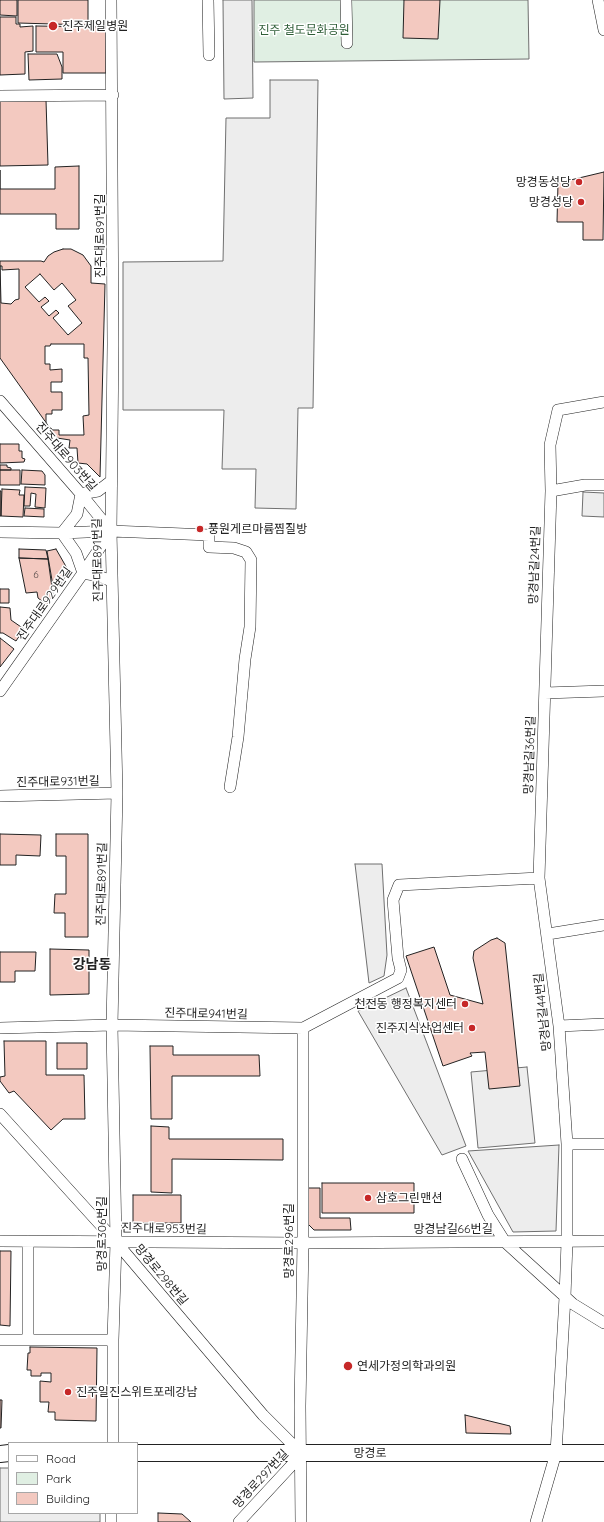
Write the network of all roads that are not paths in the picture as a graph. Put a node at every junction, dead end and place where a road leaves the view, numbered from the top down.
1 (111, 0) edge
2 (208, 0) edge
3 (346, 0) edge
4 (598, 0) edge
5 (604, 30) edge
6 (347, 43) dead end
7 (209, 55) dead end
8 (112, 95) junction
9 (0, 96) edge
10 (0, 401) edge
11 (604, 402) edge
12 (111, 481) junction
13 (604, 485) edge
14 (550, 491) junction
15 (81, 494) junction
16 (111, 531) junction
17 (0, 532) edge
18 (62, 533) junction
19 (83, 574) junction
20 (111, 581) junction
21 (0, 691) edge
22 (604, 691) edge
23 (545, 693) junction
24 (230, 787) dead end
25 (117, 793) junction
26 (0, 796) edge
27 (539, 878) junction
28 (604, 925) edge
29 (548, 934) junction
30 (604, 1024) edge
31 (112, 1025) junction
32 (559, 1026) junction
33 (0, 1028) edge
34 (304, 1028) junction
35 (0, 1114) edge
36 (567, 1144) junction
37 (604, 1144) edge
38 (462, 1160) dead end
39 (604, 1241) edge
40 (0, 1242) edge
41 (28, 1242) junction
42 (116, 1242) junction
43 (505, 1242) junction
44 (567, 1242) junction
45 (303, 1243) junction
46 (565, 1296) junction
47 (604, 1323) edge
48 (0, 1340) edge
49 (28, 1340) junction
50 (113, 1340) junction
51 (113, 1442) edge
52 (138, 1453) edge
53 (556, 1453) junction
54 (604, 1453) edge
55 (302, 1454) junction
56 (239, 1522) edge
57 (302, 1522) edge
58 (536, 1522) edge

1 - 8 street, 진주대로891번길
2 - 7 street
3 - 6 street
4 - 5 street
8 - 9 street
8 - 12 street, 진주대로891번길
10 - 15 street, 진주대로903번길
11 - 14 street, 망경남길24번길
12 - 15 street
12 - 16 street, 진주대로891번길
13 - 14 street
14 - 23 street, 망경남길24번길
15 - 16 street, 진주대로903번길
15 - 18 street
16 - 18 street
16 - 19 street, 진주대로929번길
16 - 20 street, 진주대로891번길
16 - 24 street
17 - 18 street
18 - 19 street
19 - 20 street
19 - 21 street, 진주대로929번길
20 - 25 street, 진주대로891번길
22 - 23 street
23 - 27 street, 망경남길36번길
25 - 26 street, 진주대로931번길
25 - 31 street, 진주대로891번길
27 - 29 street, 망경남길36번길
27 - 34 street, 진주대로941번길
28 - 29 street
29 - 32 street, 망경남길44번길
30 - 32 street
31 - 33 street, 진주대로941번길
31 - 34 street, 진주대로941번길
31 - 42 street, 망경로306번길
32 - 36 street, 망경남길44번길
34 - 45 street, 망경로296번길
35 - 42 street, 망경로298번길
36 - 37 street
36 - 44 street, 망경남길44번길
38 - 43 street
39 - 44 street, 망경남길66번길
40 - 41 street, 진주대로953번길
41 - 42 street, 진주대로953번길
41 - 49 street
42 - 45 street, 진주대로953번길
42 - 50 street, 망경로306번길
42 - 55 street, 망경로298번길
43 - 44 street, 망경남길66번길
43 - 45 street, 망경남길66번길
43 - 46 street
44 - 46 street, 망경남길44번길
45 - 55 street, 망경로296번길
46 - 47 street
46 - 53 street, 망경남길44번길
48 - 49 street
49 - 50 street
50 - 51 street, 망경로306번길
52 - 55 street, 망경로
53 - 54 street, 망경로
53 - 55 street, 망경로
53 - 58 street, 망경남길44번길
55 - 56 street, 망경로297번길
55 - 57 street, 망경로296번길

